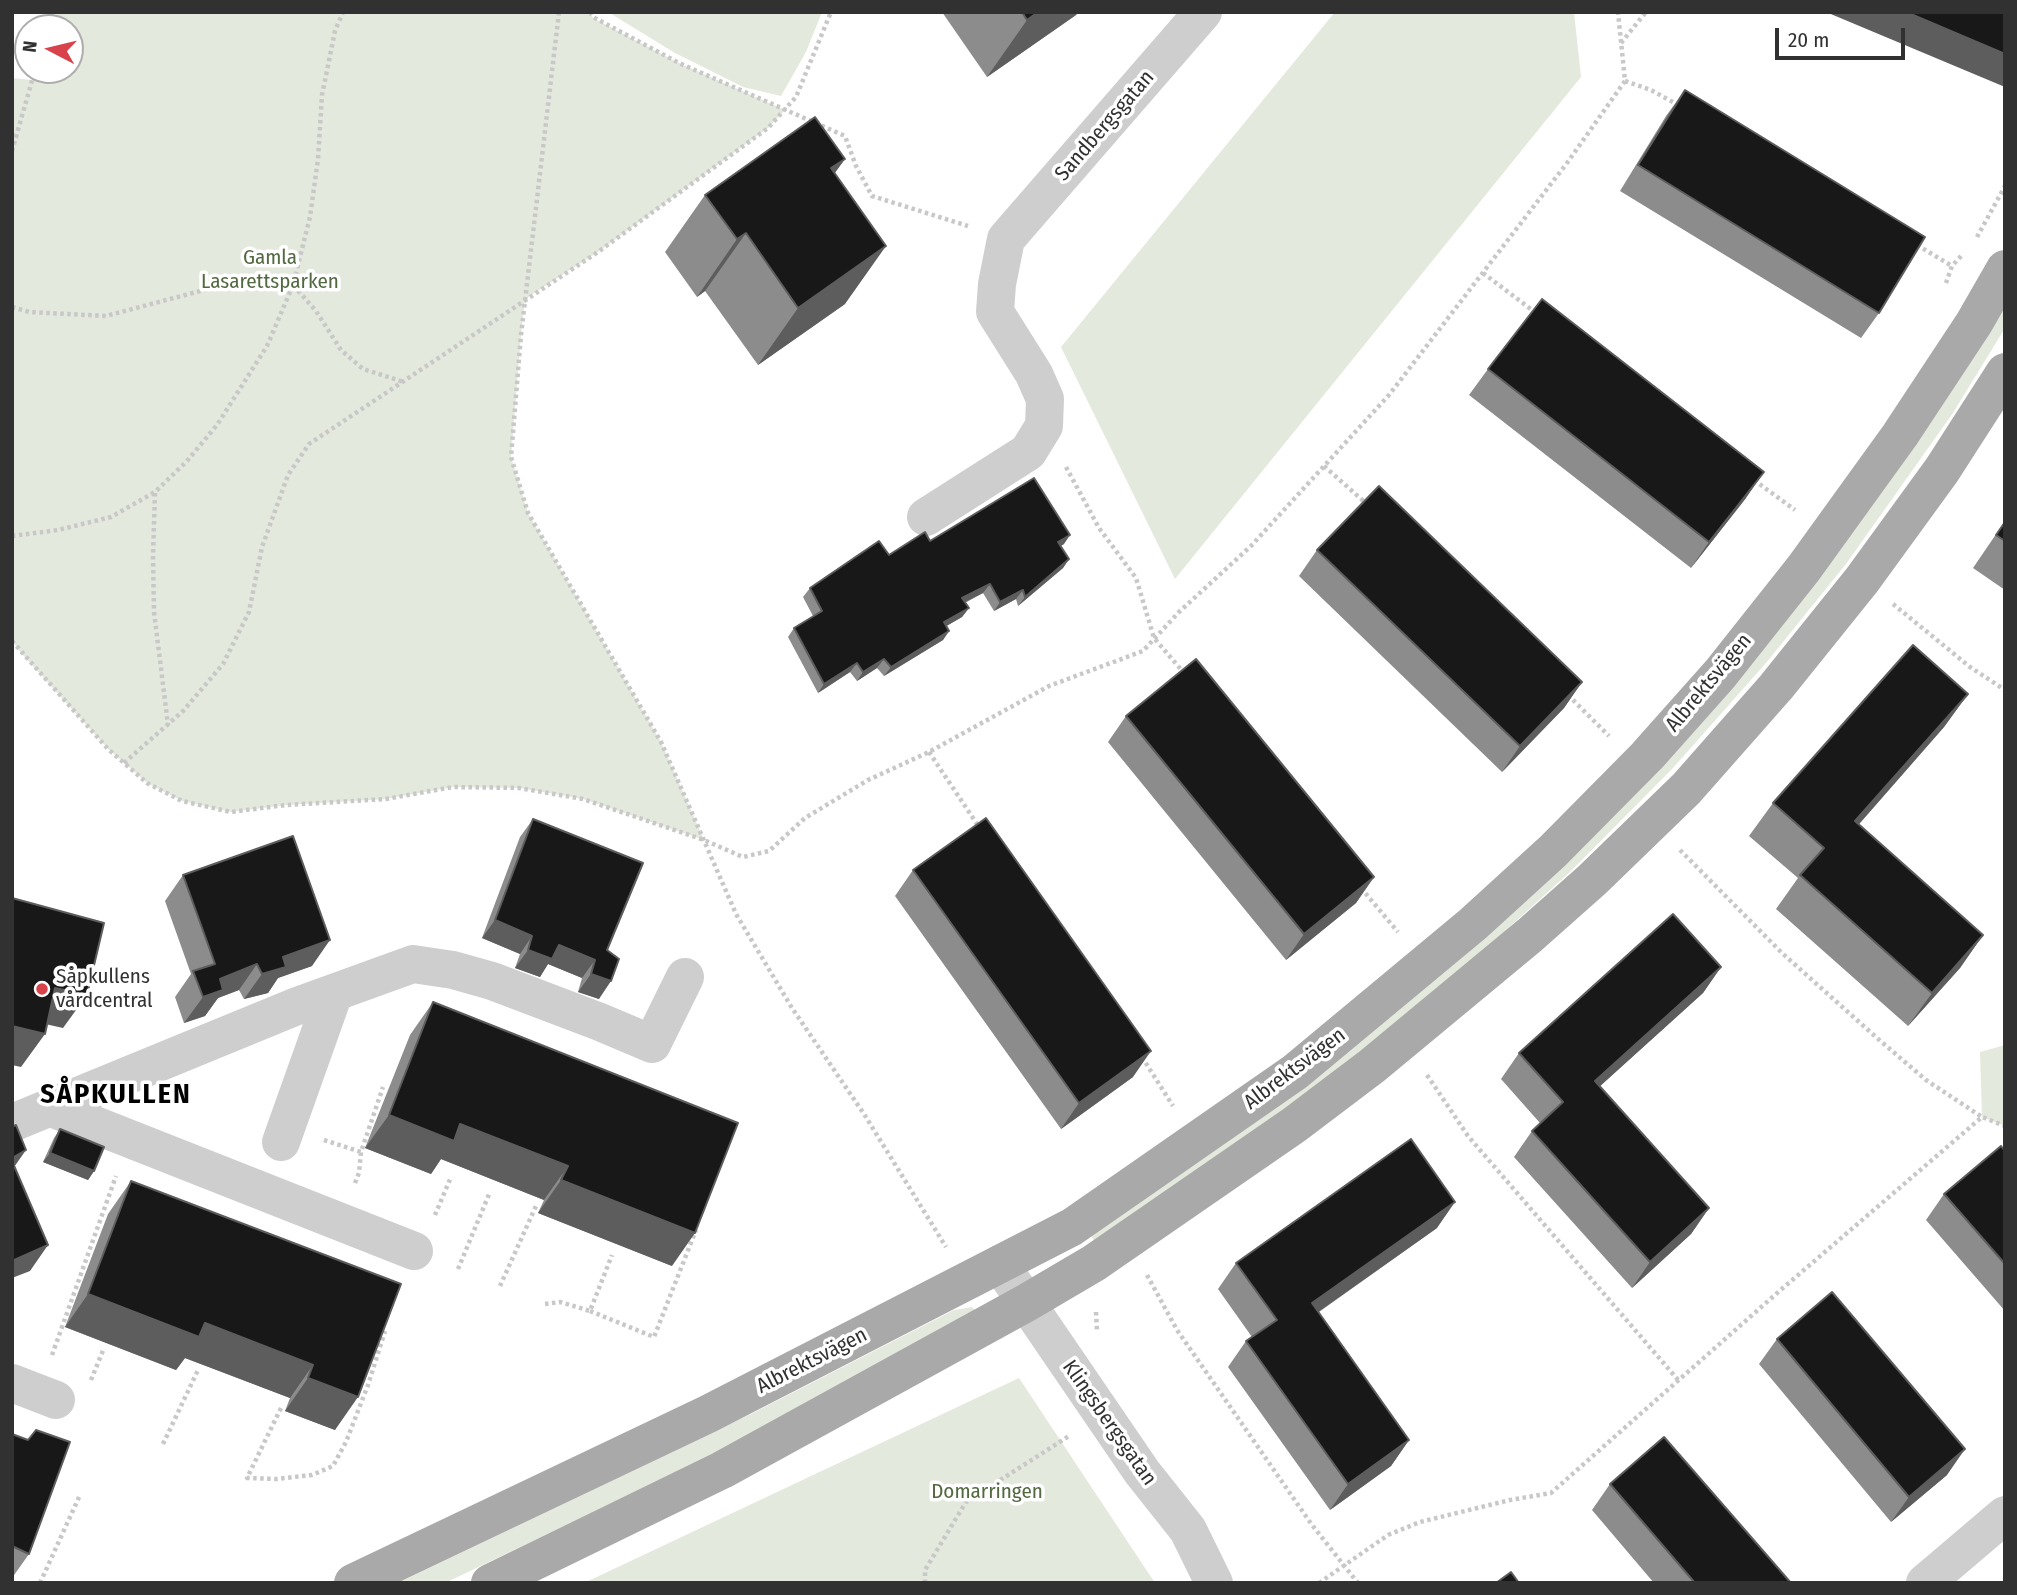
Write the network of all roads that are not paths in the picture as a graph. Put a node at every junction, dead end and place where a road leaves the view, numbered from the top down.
1 (1203, 12) edge
2 (2005, 269) edge
3 (2005, 372) edge
4 (926, 517) dead end
5 (685, 977) dead end
6 (334, 993) junction
7 (49, 1107) junction
8 (12, 1123) edge
9 (281, 1142) dead end
10 (414, 1251) dead end
11 (1000, 1264) junction
12 (1026, 1303) junction
13 (2005, 1516) edge
14 (353, 1583) edge
15 (490, 1583) edge
16 (1214, 1583) edge
17 (1926, 1583) edge

1 - 4 street, Sandbergsgatan
2 - 11 main road, Albrektsvägen
3 - 12 main road, Albrektsvägen
5 - 6 street
6 - 7 street
6 - 9 street
7 - 8 street
7 - 10 street
11 - 12 street, Klingsbergsgatan
11 - 14 main road, Albrektsvägen
12 - 15 main road, Albrektsvägen
12 - 16 street, Klingsbergsgatan
13 - 17 street

